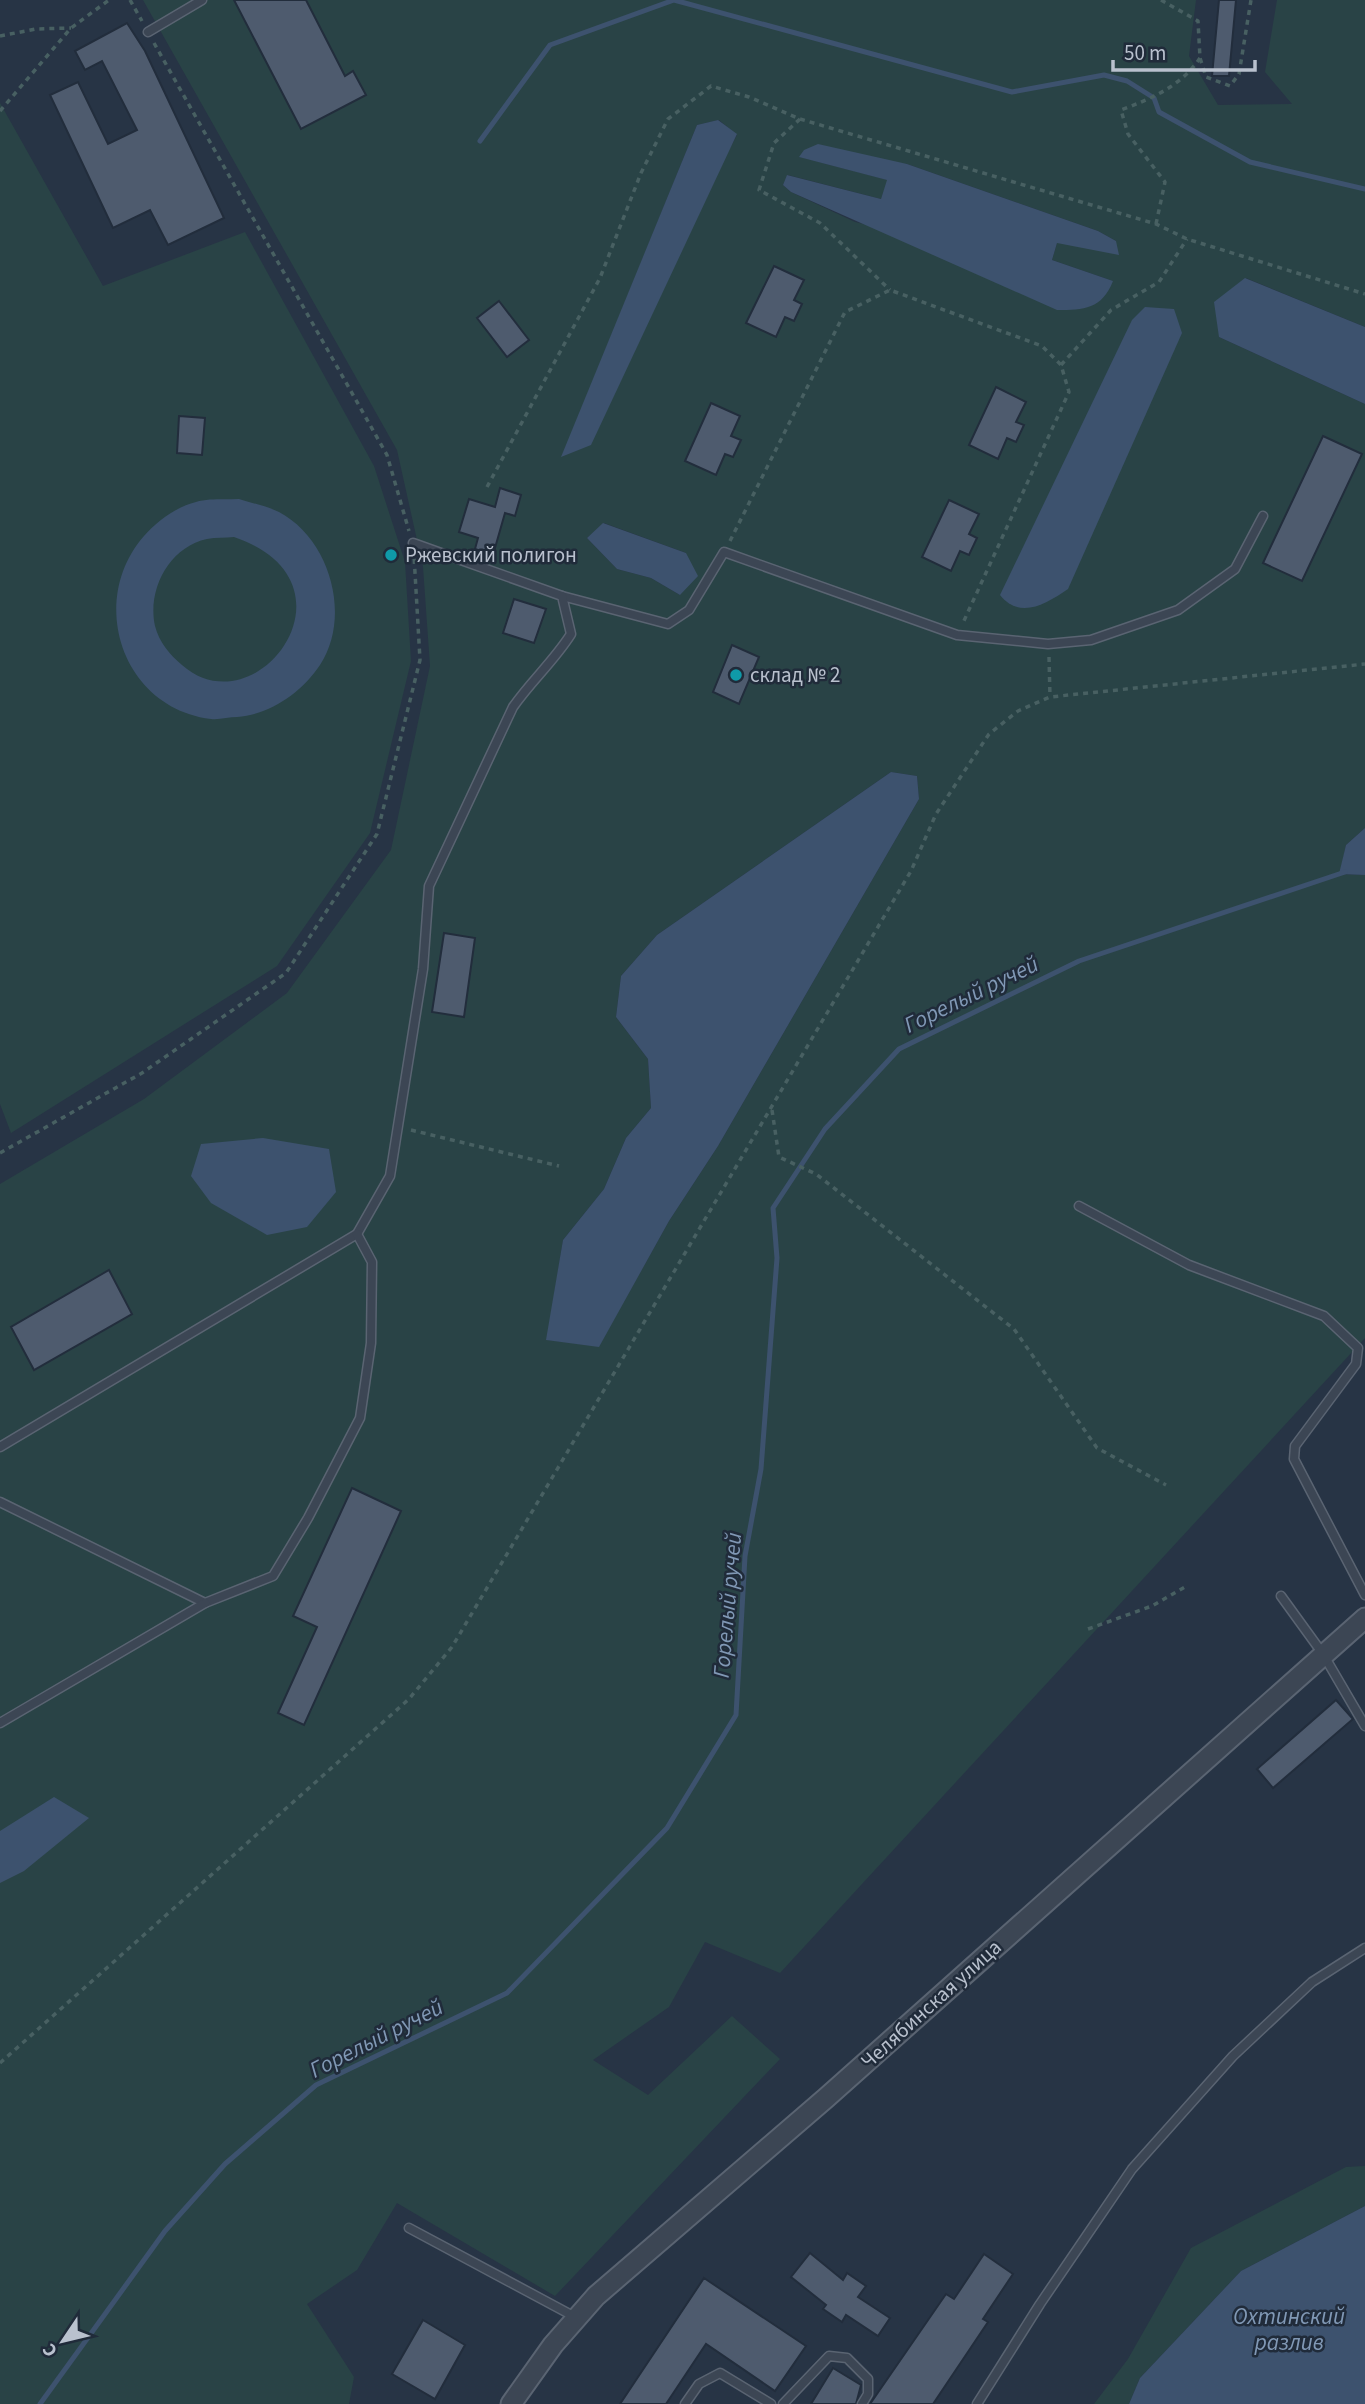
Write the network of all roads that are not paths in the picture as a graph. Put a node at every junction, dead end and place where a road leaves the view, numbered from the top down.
1 (202, 0) edge
2 (148, 32) road end
3 (1263, 516) dead end
4 (412, 542) road end
5 (562, 596) junction
6 (1079, 1206) dead end
7 (357, 1234) junction
8 (0, 1447) edge
9 (0, 1502) edge
10 (1365, 1595) edge
11 (1281, 1596) dead end
12 (205, 1603) junction
13 (1365, 1618) edge
14 (1323, 1654) junction
15 (0, 1723) edge
16 (1365, 1726) edge
17 (1365, 1948) edge
18 (409, 2228) dead end
19 (577, 2318) junction
20 (512, 2404) edge
21 (685, 2404) edge
22 (771, 2404) edge
23 (783, 2404) edge
24 (862, 2404) edge
25 (977, 2404) edge

1 - 2 lane
3 - 5 lane
4 - 5 lane
5 - 7 lane
6 - 10 lane
7 - 8 lane
7 - 12 lane
9 - 12 lane
11 - 14 lane
12 - 15 lane
13 - 14 street, Челябинская улица
14 - 16 lane
14 - 19 street, Челябинская улица
17 - 25 lane
18 - 19 lane
19 - 20 street, Челябинская улица
21 - 22 lane
23 - 24 lane

